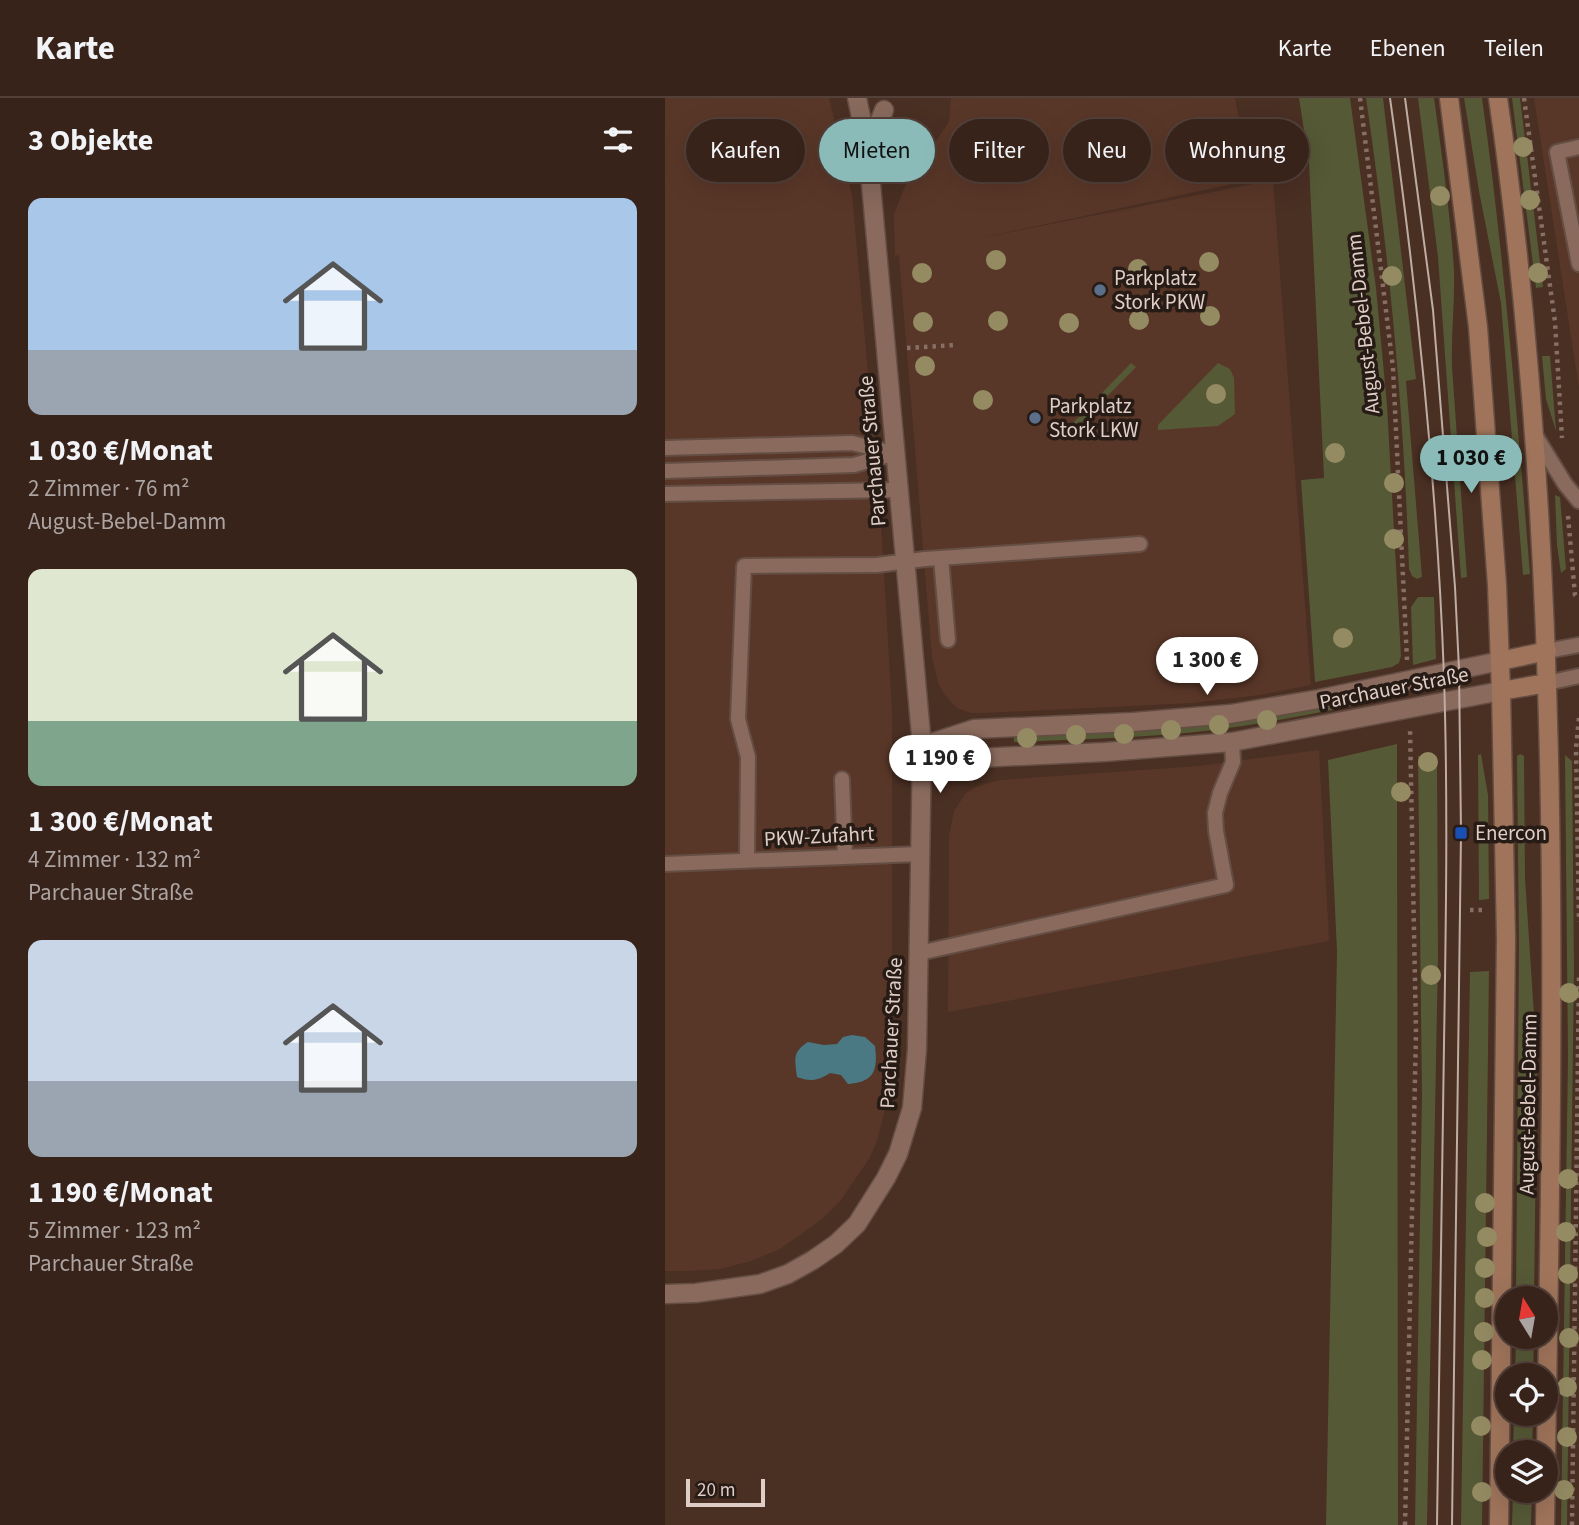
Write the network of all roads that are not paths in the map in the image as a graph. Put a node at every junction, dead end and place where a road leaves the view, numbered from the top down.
1 (857, 98) edge
2 (1449, 98) edge
3 (1498, 98) edge
4 (884, 110) dead end
5 (861, 119) edge
6 (880, 119) edge
7 (1579, 147) edge
8 (871, 182) edge
9 (1579, 264) edge
10 (1535, 435) junction
11 (665, 448) edge
12 (895, 453) junction
13 (665, 471) edge
14 (898, 490) junction
15 (665, 494) edge
16 (1573, 502) edge
17 (1140, 544) dead end
18 (941, 558) junction
19 (905, 562) junction
20 (948, 640) dead end
21 (1579, 645) edge
22 (1547, 651) junction
23 (1500, 661) junction
24 (1579, 676) edge
25 (1547, 683) junction
26 (1501, 691) junction
27 (1232, 743) junction
28 (922, 746) junction
29 (842, 779) dead end
30 (919, 854) junction
31 (845, 856) junction
32 (747, 861) junction
33 (665, 864) edge
34 (919, 953) junction
35 (665, 1294) edge
36 (1499, 1525) edge
37 (1545, 1525) edge

1 - 5 street, Parchauer Straße
2 - 23 main road, August-Bebel-Damm
3 - 10 main road, August-Bebel-Damm
4 - 6 street, Parchauer Straße
7 - 9 lane
8 - 12 street, Parchauer Straße
10 - 16 lane
10 - 22 main road, August-Bebel-Damm
11 - 12 lane
12 - 13 lane
12 - 14 street, Parchauer Straße
14 - 15 lane
14 - 19 street, Parchauer Straße
17 - 18 lane
18 - 19 lane
18 - 20 lane
19 - 28 street, Parchauer Straße
19 - 32 lane
21 - 22 lane
22 - 23 main road
22 - 25 main road, August-Bebel-Damm
23 - 26 main road, August-Bebel-Damm
23 - 28 street, Parchauer Straße
24 - 25 lane
25 - 26 main road
25 - 37 main road, August-Bebel-Damm
26 - 27 street, Parchauer Straße
26 - 36 main road, August-Bebel-Damm
27 - 28 street, Parchauer Straße
27 - 34 lane
28 - 30 street, Parchauer Straße
29 - 31 lane
30 - 31 lane, PKW-Zufahrt
30 - 34 street, Parchauer Straße
31 - 32 lane, PKW-Zufahrt
32 - 33 lane, PKW-Zufahrt
34 - 35 street, Parchauer Straße

